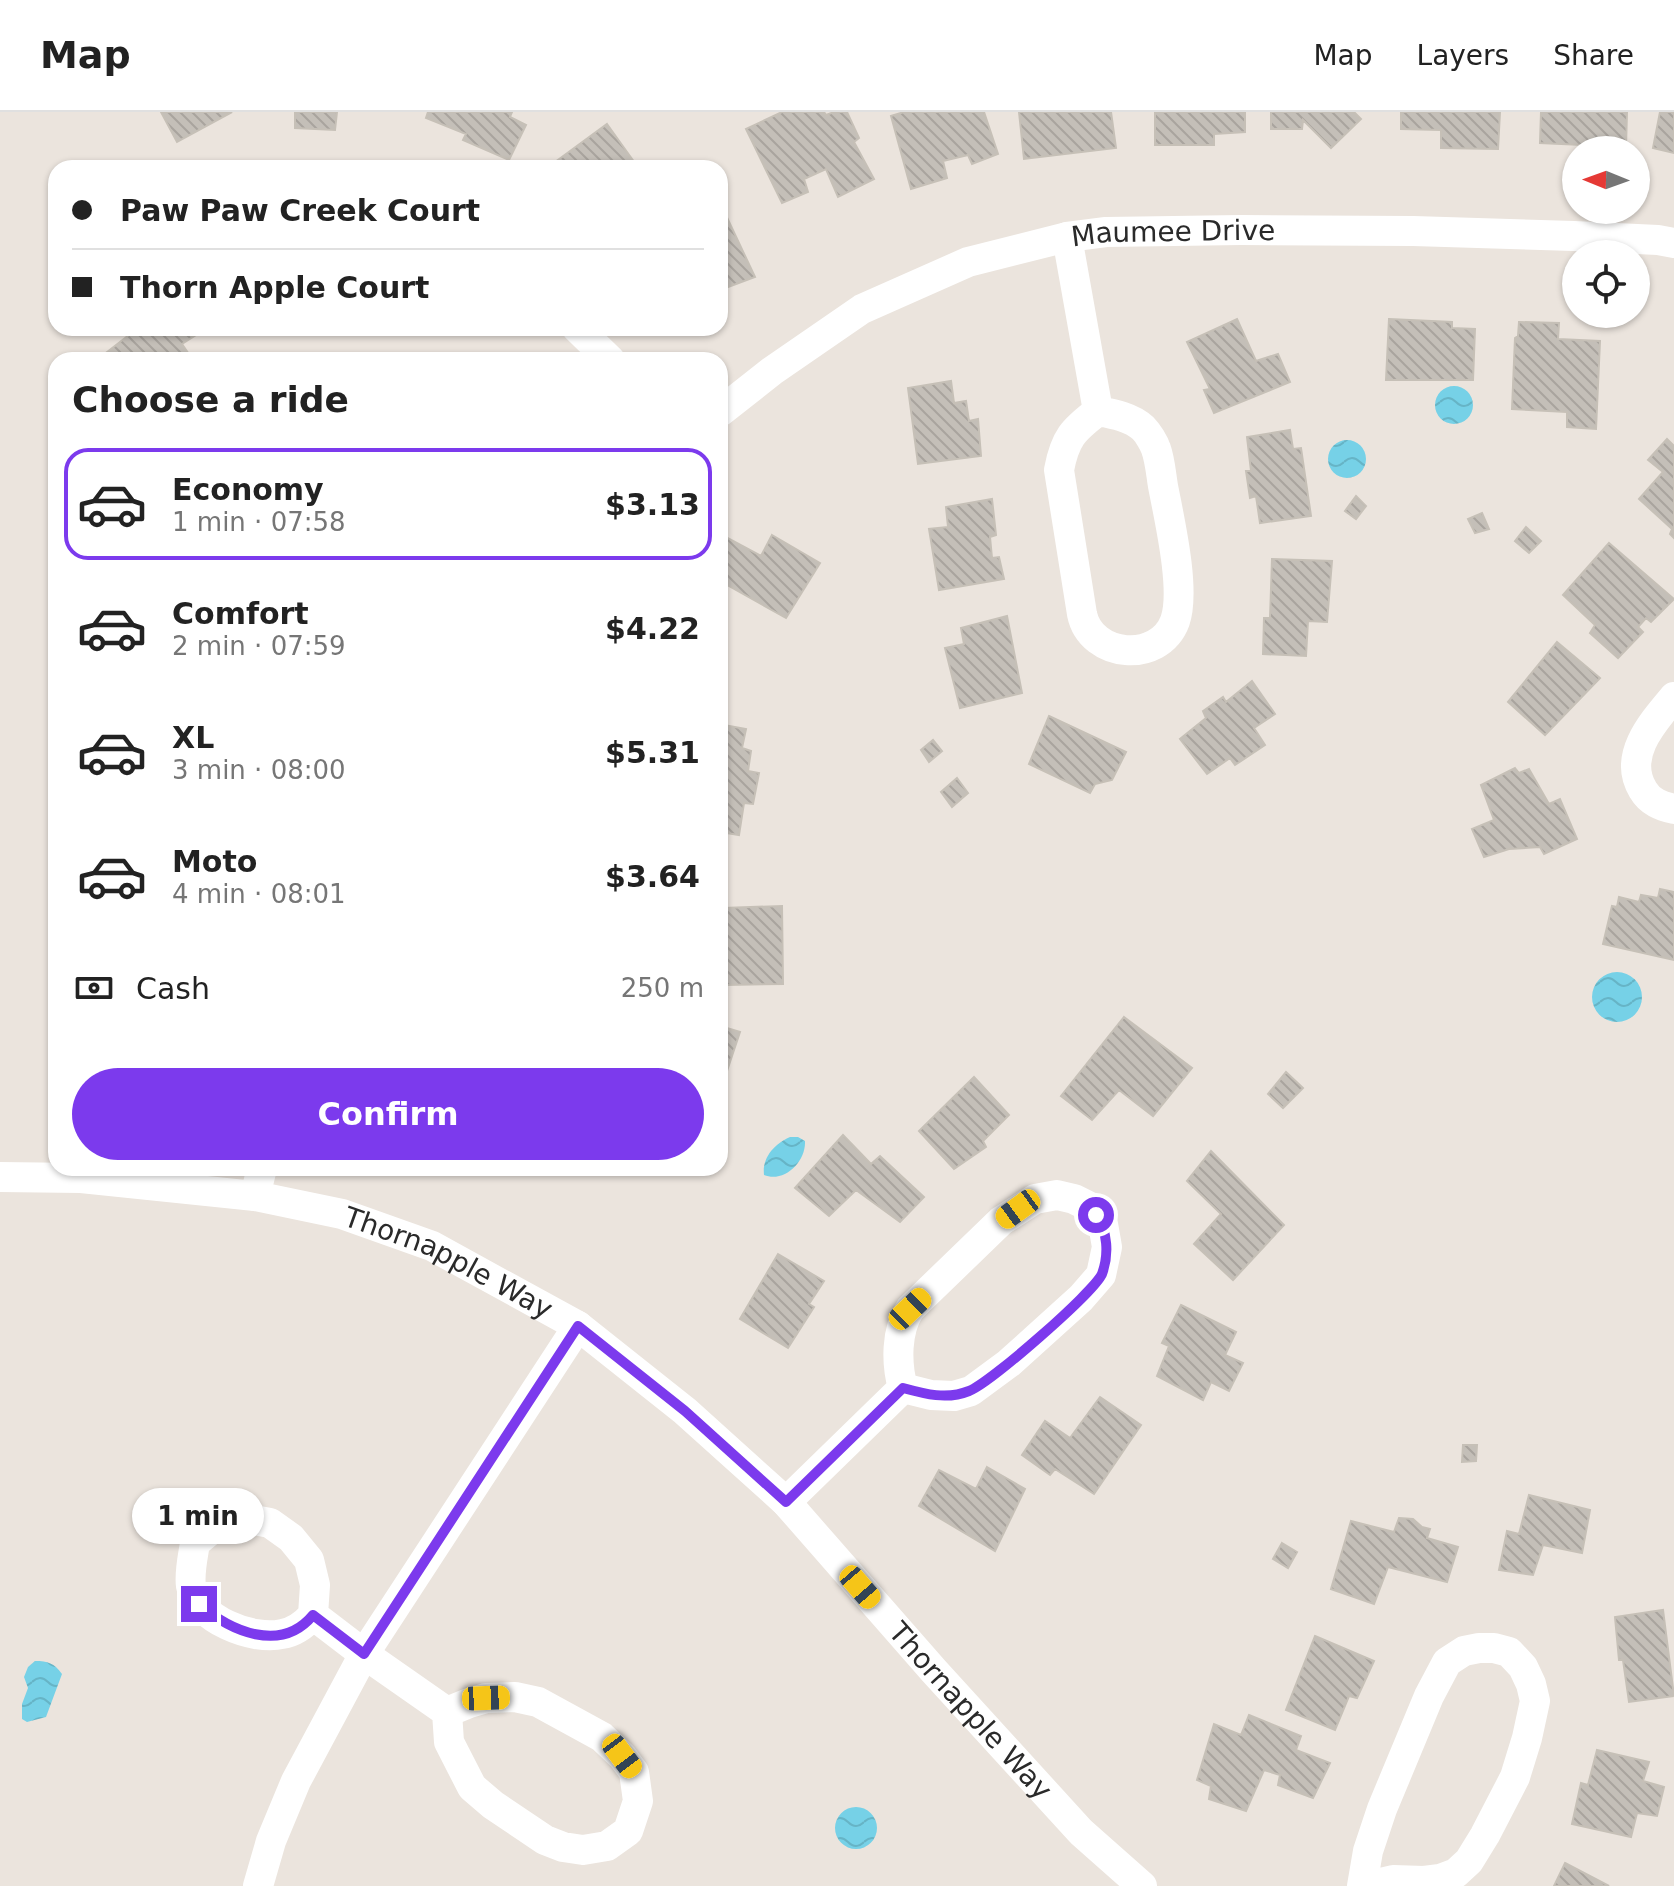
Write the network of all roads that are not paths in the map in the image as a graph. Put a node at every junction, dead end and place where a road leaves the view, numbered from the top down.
1 (1067, 237) junction
2 (1674, 243) edge
3 (585, 336) edge
4 (602, 352) edge
5 (728, 406) edge
6 (1098, 411) junction
7 (1674, 697) edge
8 (1674, 809) edge
9 (0, 1177) edge
10 (258, 1182) edge
11 (578, 1326) junction
12 (903, 1388) junction
13 (786, 1502) junction
14 (313, 1615) junction
15 (364, 1654) junction
16 (447, 1712) junction
17 (258, 1886) edge
18 (1142, 1886) edge
19 (1364, 1886) edge

1 - 2 street, Maumee Drive
1 - 5 street, Maumee Drive
1 - 6 street
3 - 4 street
6 - 6 street
7 - 8 street
9 - 10 street, Thornapple Way
10 - 11 street, Thornapple Way
11 - 13 street, Thornapple Way
11 - 15 street
12 - 12 street
12 - 13 street
13 - 18 street, Thornapple Way
14 - 14 street
14 - 15 street
15 - 16 street
15 - 17 street
16 - 16 street
19 - 19 street

